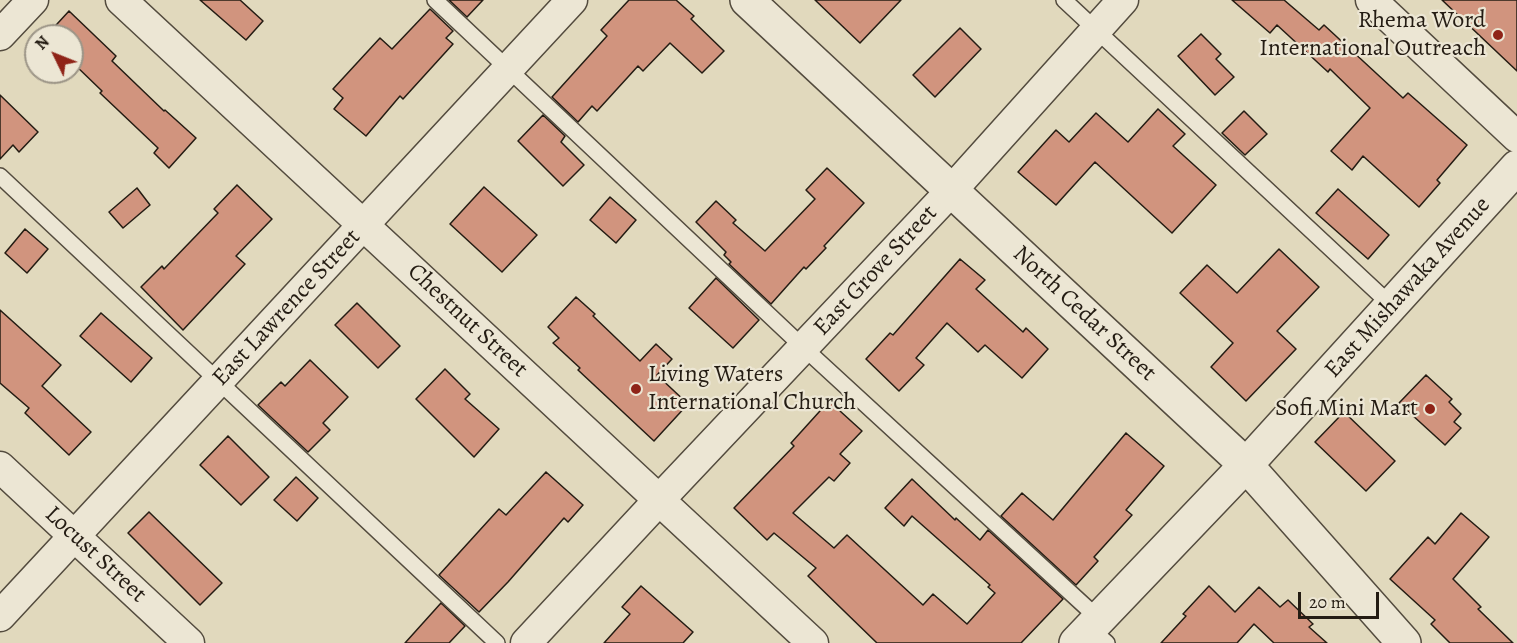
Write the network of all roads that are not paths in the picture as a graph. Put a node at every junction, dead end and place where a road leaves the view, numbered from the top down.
1 (33, 0) edge
2 (121, 0) edge
3 (435, 0) edge
4 (572, 0) edge
5 (747, 0) edge
6 (1064, 0) edge
7 (1123, 0) edge
8 (1371, 0) edge
9 (1095, 29) junction
10 (0, 35) edge
11 (509, 68) junction
12 (1517, 136) edge
13 (1517, 167) edge
14 (0, 176) edge
15 (952, 190) junction
16 (364, 225) junction
17 (1392, 306) junction
18 (804, 348) junction
19 (220, 381) junction
20 (1246, 465) junction
21 (0, 468) edge
22 (658, 500) junction
23 (75, 536) junction
24 (0, 616) edge
25 (1093, 633) edge
26 (189, 643) edge
27 (497, 643) edge
28 (526, 643) edge
29 (813, 643) edge
30 (1404, 643) edge

1 - 10 street
2 - 16 street, Chestnut Street
3 - 11 lane
4 - 11 street, East Lawrence Street
5 - 15 street, North Cedar Street
6 - 9 lane
7 - 9 street, East Grove Street
8 - 12 street
9 - 15 street, East Grove Street
9 - 17 lane
11 - 16 street, East Lawrence Street
11 - 18 lane
13 - 17 street, East Mishawaka Avenue
14 - 19 lane
15 - 18 street, East Grove Street
15 - 20 street, North Cedar Street
16 - 19 street, East Lawrence Street
16 - 22 street, Chestnut Street
17 - 20 street, East Mishawaka Avenue
18 - 22 street, East Grove Street
18 - 25 lane
19 - 23 street, East Lawrence Street
19 - 27 lane
20 - 25 street, East Mishawaka Avenue
20 - 30 street, North Cedar Street
21 - 23 street, Locust Street
22 - 28 street, East Grove Street
22 - 29 street, Chestnut Street
23 - 24 street, East Lawrence Street
23 - 26 street, Locust Street

